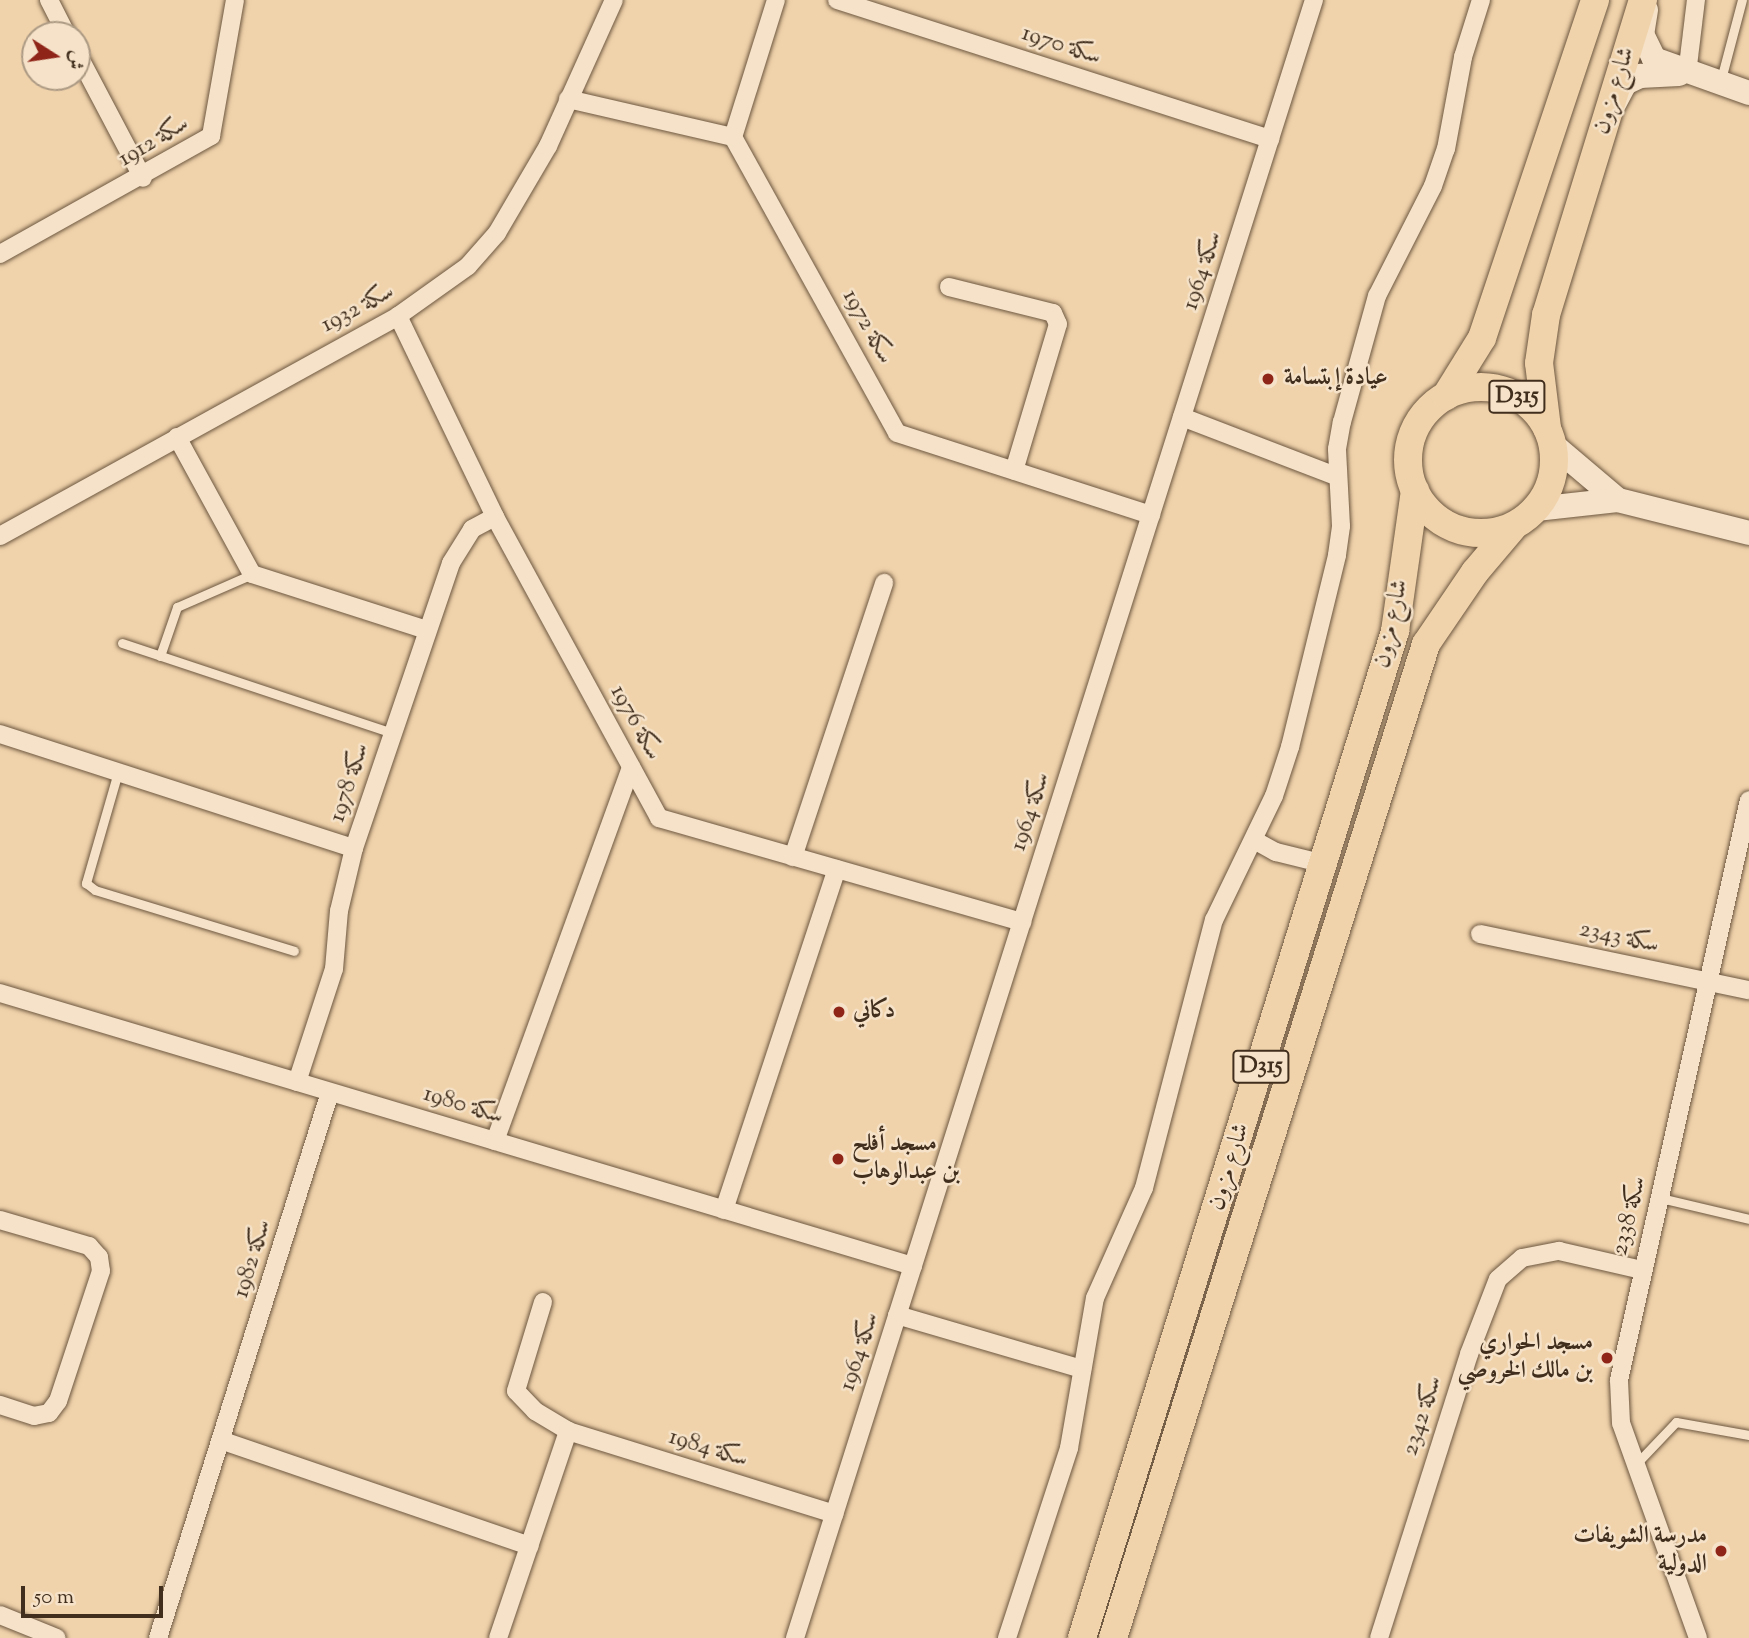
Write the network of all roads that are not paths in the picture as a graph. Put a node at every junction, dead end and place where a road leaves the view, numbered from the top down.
1 (49, 0) edge
2 (235, 0) edge
3 (614, 0) edge
4 (776, 0) edge
5 (837, 0) edge
6 (1314, 0) edge
7 (1481, 0) edge
8 (1595, 0) edge
9 (1646, 0) edge
10 (1696, 0) edge
11 (1742, 0) edge
12 (60, 21) edge
13 (1687, 74) junction
14 (91, 80) edge
15 (1720, 84) junction
16 (1749, 93) edge
17 (568, 99) junction
18 (1605, 121) junction
19 (733, 137) junction
20 (1270, 139) junction
21 (143, 178) junction
22 (0, 254) edge
23 (949, 286) dead end
24 (398, 316) junction
25 (1446, 396) junction
26 (1182, 417) junction
27 (1550, 436) junction
28 (177, 437) junction
29 (1014, 471) junction
30 (1336, 476) junction
31 (1415, 490) junction
32 (1618, 500) junction
33 (1536, 509) junction
34 (1151, 515) junction
35 (495, 517) junction
36 (1513, 527) junction
37 (1749, 534) edge
38 (0, 537) edge
39 (252, 574) junction
40 (884, 583) dead end
41 (426, 630) junction
42 (121, 643) dead end
43 (160, 656) junction
44 (392, 733) junction
45 (0, 734) edge
46 (631, 767) junction
47 (118, 772) junction
48 (1749, 800) edge
49 (1254, 840) junction
50 (354, 848) junction
51 (793, 857) junction
52 (1325, 864) junction
53 (837, 869) junction
54 (1022, 922) junction
55 (1480, 934) dead end
56 (293, 951) dead end
57 (1710, 982) junction
58 (1749, 990) edge
59 (0, 993) edge
60 (297, 1082) junction
61 (330, 1092) junction
62 (495, 1141) junction
63 (1660, 1198) junction
64 (724, 1210) junction
65 (1749, 1219) edge
66 (0, 1220) edge
67 (913, 1266) junction
68 (1642, 1270) junction
69 (544, 1302) dead end
70 (897, 1315) junction
71 (1082, 1370) junction
72 (0, 1405) edge
73 (568, 1431) junction
74 (1749, 1435) edge
75 (223, 1441) junction
76 (1635, 1466) junction
77 (834, 1514) junction
78 (529, 1546) junction
79 (0, 1615) edge
80 (57, 1638) edge
81 (158, 1638) edge
82 (498, 1638) edge
83 (795, 1638) edge
84 (1007, 1638) edge
85 (1082, 1638) edge
86 (1113, 1638) edge
87 (1379, 1638) edge
88 (1698, 1638) edge

1 - 12 street
2 - 21 street, سكة 1912
3 - 17 street, سكة 1932
4 - 19 street
5 - 20 street, سكة 1970
6 - 20 street, سكة 1964
7 - 30 street
8 - 25 main road, شارع مزون / D315
9 - 13 street
9 - 18 main road, شارع مزون / D315
10 - 13 street
11 - 15 lane
13 - 15 street
13 - 18 street
14 - 21 street
15 - 16 street
17 - 19 street
17 - 24 street, سكة 1932
18 - 27 main road, شارع مزون / D315
19 - 29 street, سكة 1972
20 - 26 street, سكة 1964
21 - 22 street, سكة 1912
23 - 29 street
24 - 28 street, سكة 1932
24 - 35 street, سكة 1976
25 - 27 main road, D315
25 - 31 main road, D315
26 - 30 street
26 - 34 street, سكة 1964
27 - 32 street
27 - 33 main road, D315
28 - 38 street, سكة 1932
28 - 39 street
29 - 34 street, سكة 1972
30 - 49 street
31 - 36 main road
31 - 52 main road, شارع مزون / D315
32 - 33 street
32 - 37 street
33 - 36 main road, D315
34 - 54 street, سكة 1964
35 - 41 street, سكة 1978
35 - 46 street, سكة 1976
36 - 86 main road, شارع مزون / D315
39 - 41 street
39 - 43 lane
40 - 51 street
41 - 44 street, سكة 1978
42 - 43 lane
43 - 44 lane
44 - 50 street, سكة 1978
45 - 47 street, سكة 1978
46 - 51 street, سكة 1976
46 - 62 street
47 - 50 street, سكة 1978
47 - 56 lane
48 - 57 street, سكة 2338
49 - 52 street
49 - 71 street
50 - 60 street
51 - 53 street, سكة 1976
52 - 85 main road, شارع مزون / D315
53 - 54 street, سكة 1976
53 - 64 street
54 - 67 street, سكة 1964
55 - 57 street, سكة 2343
57 - 58 street, سكة 2343
57 - 63 street, سكة 2338
59 - 60 street, سكة 1980
60 - 61 street, سكة 1980
61 - 62 street, سكة 1980
61 - 75 street, سكة 1982
62 - 64 street, سكة 1980
63 - 65 lane
63 - 68 street, سكة 2338
64 - 67 street, سكة 1980
66 - 72 street
67 - 70 street, سكة 1964
68 - 76 street, سكة 2338
68 - 87 street, سكة 2342
69 - 73 street, سكة 1984
70 - 71 street
70 - 77 street, سكة 1964
71 - 84 street
73 - 77 street, سكة 1984
73 - 78 street
74 - 76 lane
75 - 78 street
75 - 81 street, سكة 1982
76 - 88 street, سكة 2338
77 - 83 street, سكة 1964
78 - 82 street
79 - 80 street

